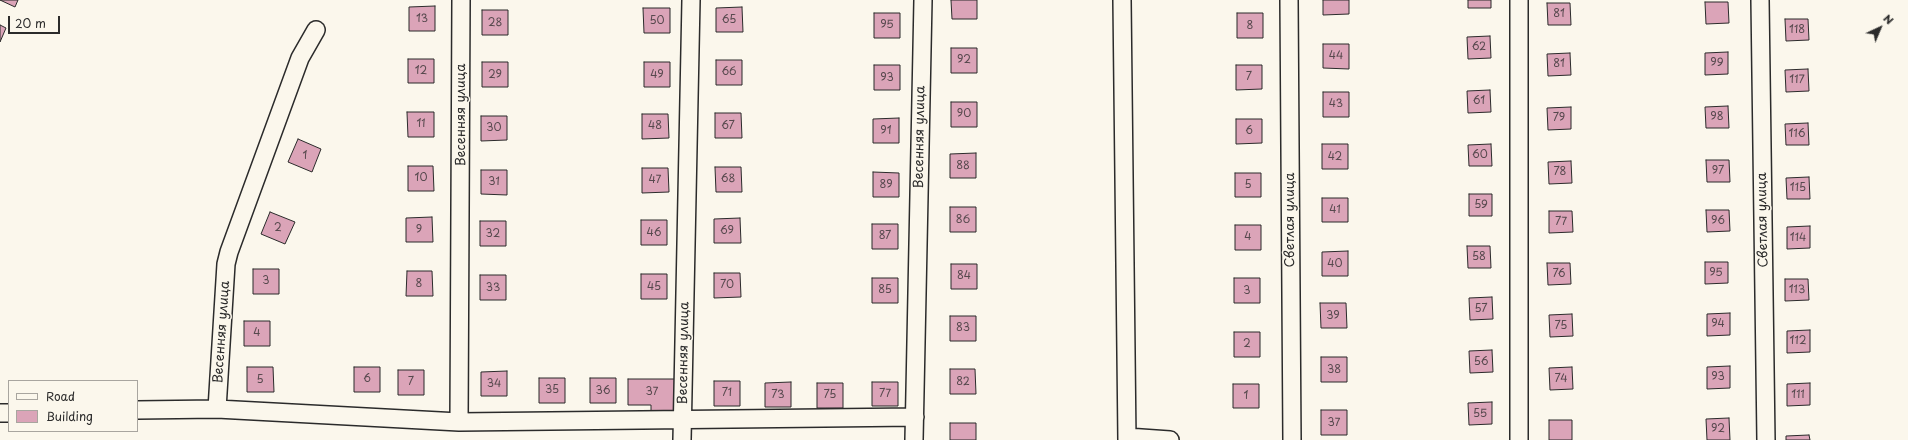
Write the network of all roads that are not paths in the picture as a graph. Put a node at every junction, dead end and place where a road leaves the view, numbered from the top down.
1 (461, 0) edge
2 (691, 0) edge
3 (923, 0) edge
4 (1122, 0) edge
5 (1289, 0) edge
6 (1519, 0) edge
7 (1760, 0) edge
8 (316, 30) dead end
9 (217, 409) junction
10 (138, 410) edge
11 (915, 417) junction
12 (682, 418) junction
13 (459, 422) junction
14 (1127, 439) edge
15 (682, 440) edge
16 (914, 440) edge
17 (1170, 440) edge
18 (1292, 440) edge
19 (1519, 440) edge
20 (1766, 440) edge

1 - 13 street, Весенняя улица
2 - 12 street, Весенняя улица
3 - 11 street, Весенняя улица
4 - 14 street
5 - 18 street, Светлая улица
6 - 19 street
7 - 20 street, Светлая улица
8 - 9 street, Весенняя улица
9 - 10 street
9 - 13 street, Весенняя улица
11 - 12 street, Весенняя улица
11 - 16 street, Весенняя улица
12 - 13 street, Весенняя улица
12 - 15 street
14 - 17 street

